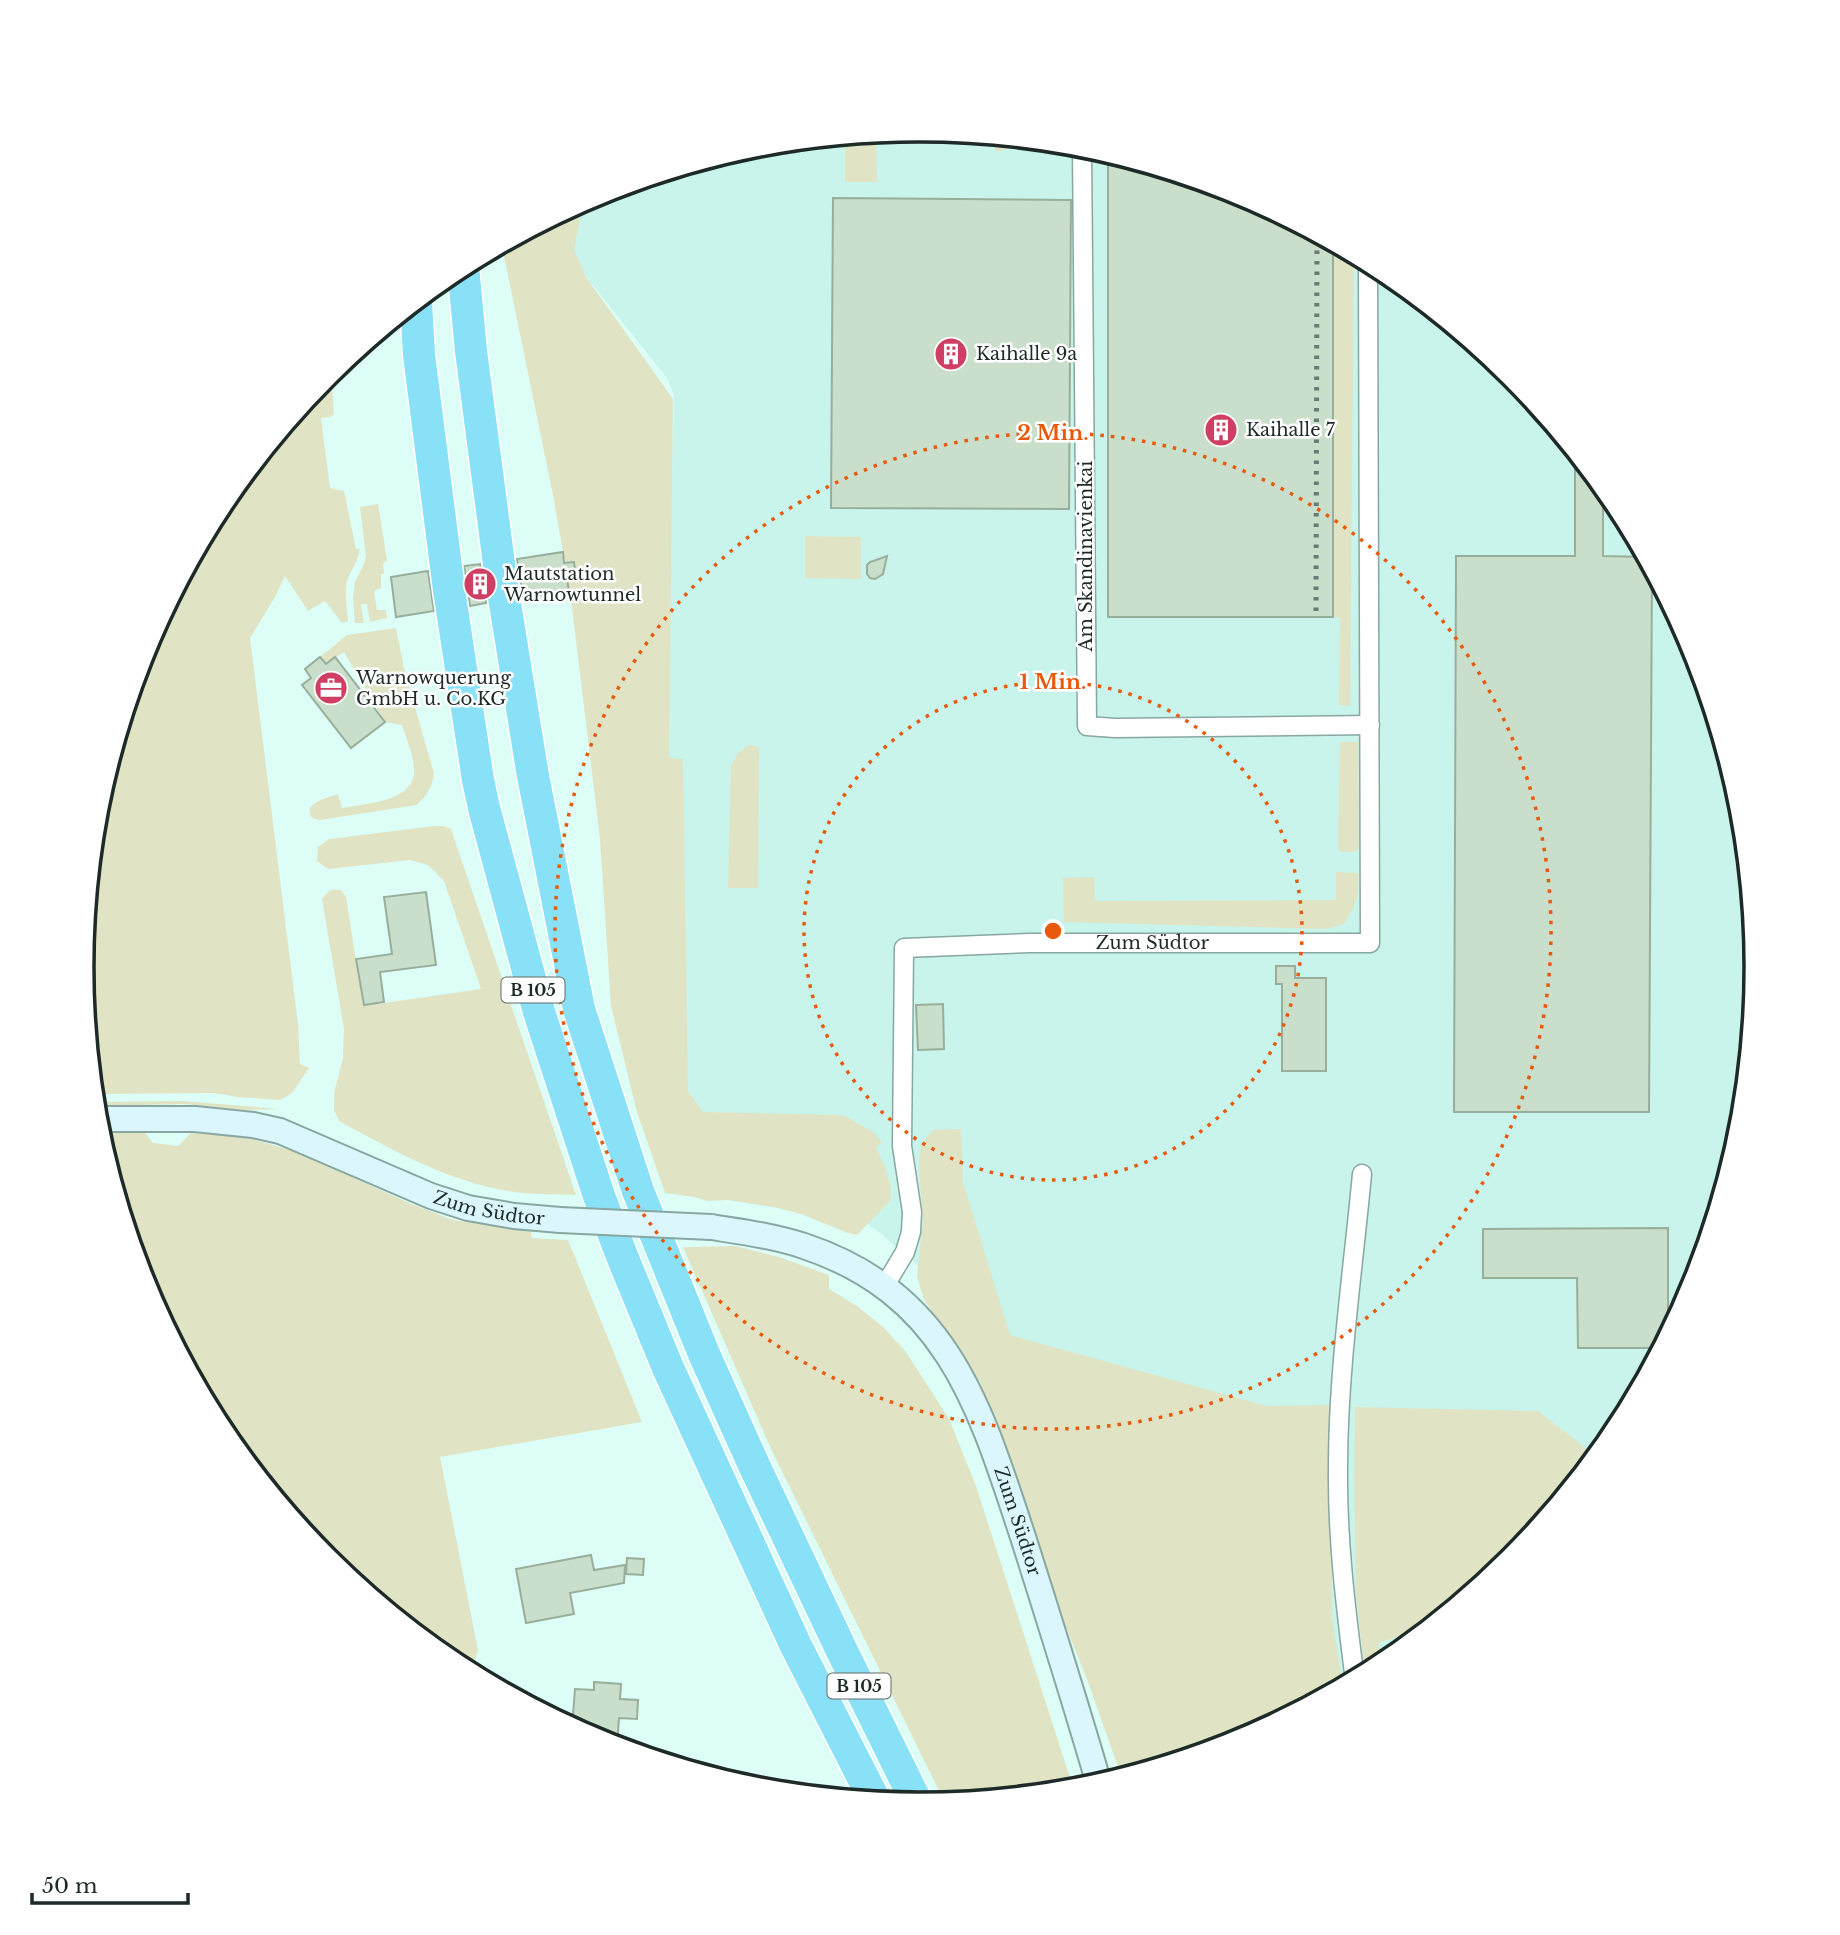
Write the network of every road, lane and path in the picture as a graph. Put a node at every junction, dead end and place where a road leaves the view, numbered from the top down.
1 (1082, 158) edge
2 (1368, 274) edge
3 (464, 279) edge
4 (417, 313) edge
5 (1370, 725) junction
6 (109, 1119) edge
7 (1362, 1174) dead end
8 (884, 1287) junction
9 (1353, 1670) edge
10 (1097, 1773) edge
11 (870, 1791) edge
12 (912, 1793) edge

1 - 5 street, Am Skandinavienkai
2 - 5 street
3 - 12 highway, B 105
4 - 11 highway, B 105
5 - 8 street, Zum Südtor
6 - 8 street, Zum Südtor, bridge
7 - 9 street
8 - 10 street, Zum Südtor

